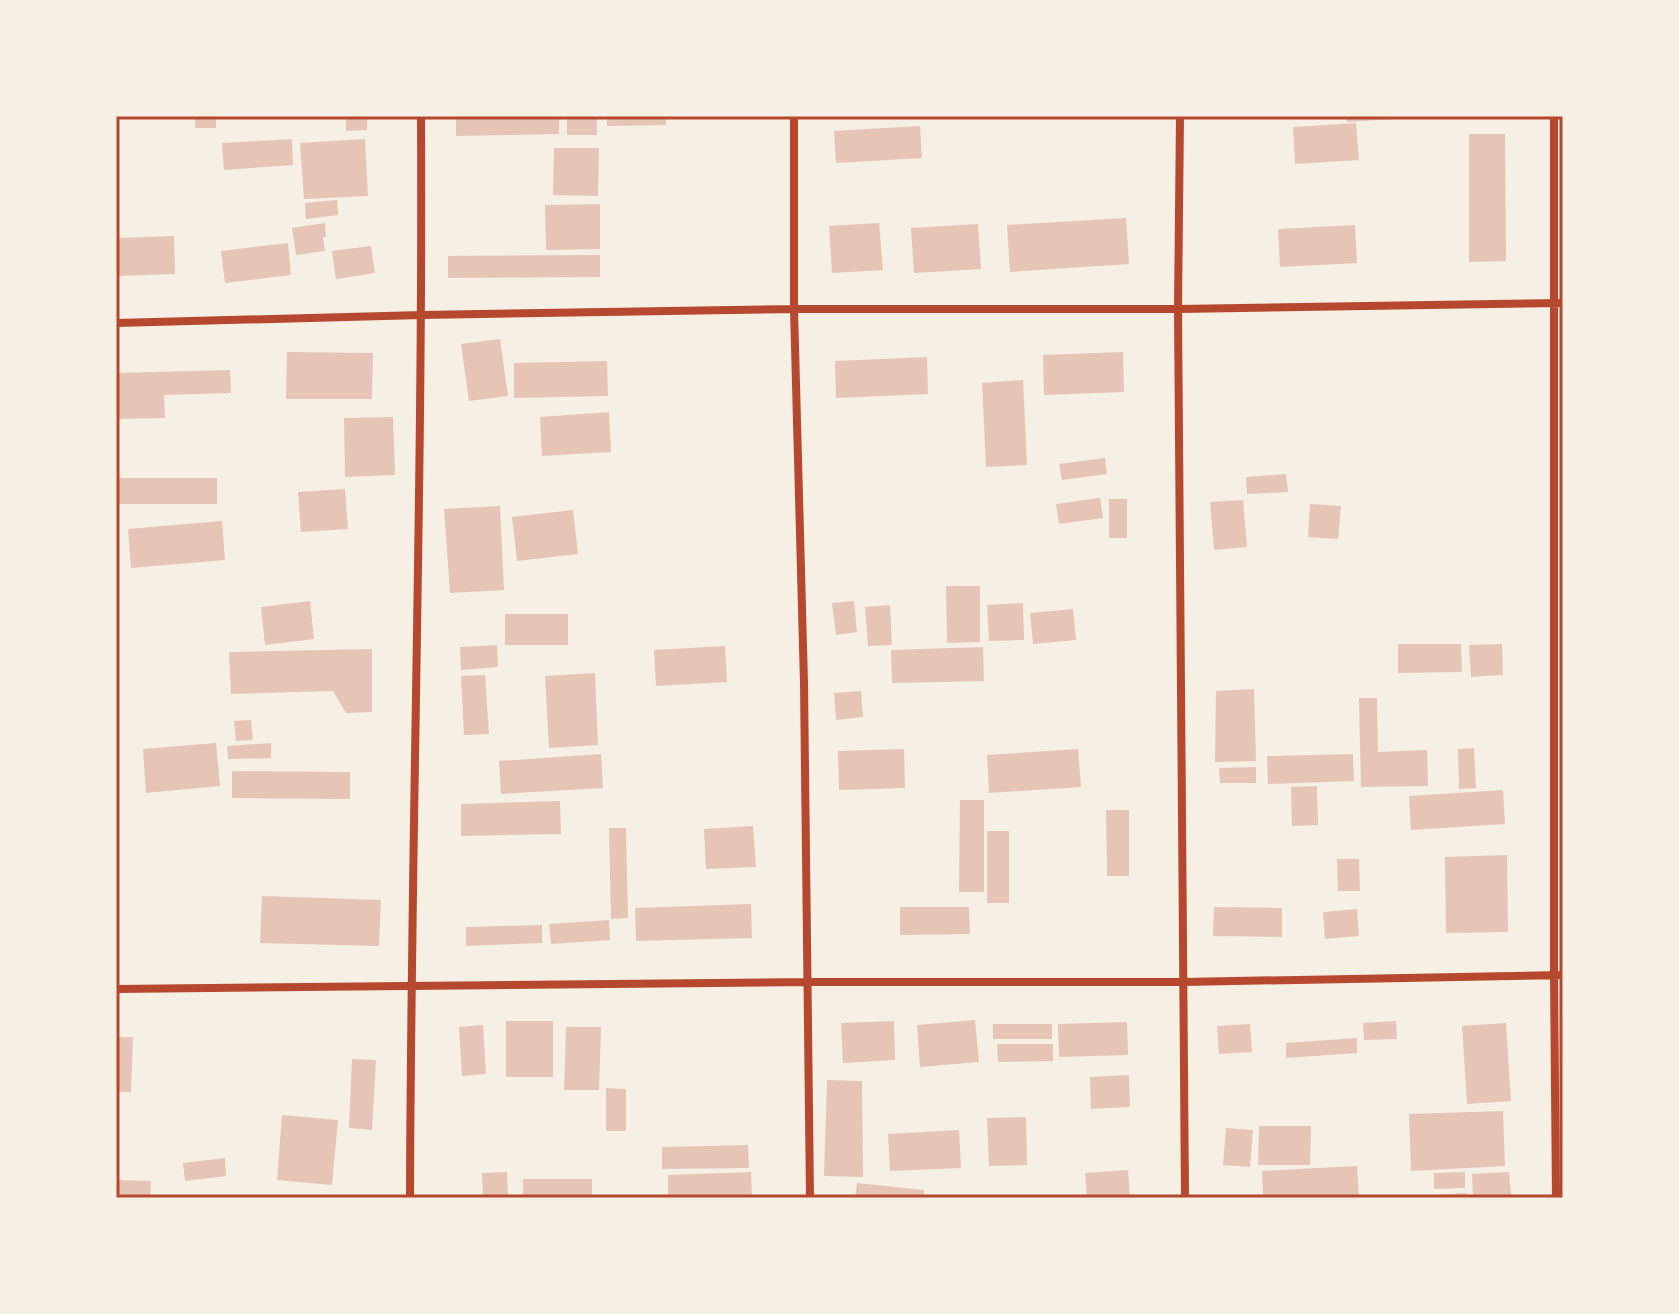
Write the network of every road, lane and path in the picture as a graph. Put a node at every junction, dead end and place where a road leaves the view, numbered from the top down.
1 (421, 116) edge
2 (794, 116) edge
3 (1180, 116) edge
4 (1554, 116) edge
5 (1558, 304) edge
6 (794, 309) junction
7 (1178, 309) junction
8 (422, 315) junction
9 (116, 323) edge
10 (1559, 975) edge
11 (807, 982) junction
12 (1183, 982) junction
13 (411, 986) junction
14 (116, 989) edge
15 (410, 1198) edge
16 (810, 1198) edge
17 (1185, 1198) edge
18 (1556, 1198) edge

1 - 8 street
2 - 6 street
3 - 7 street
4 - 5 street
5 - 7 street
5 - 10 street
6 - 7 street
6 - 8 street
6 - 11 street
7 - 12 street
8 - 9 street
8 - 13 street
10 - 12 street
10 - 18 street
11 - 12 street
11 - 13 street
11 - 16 street
12 - 17 street
13 - 14 street
13 - 15 street

